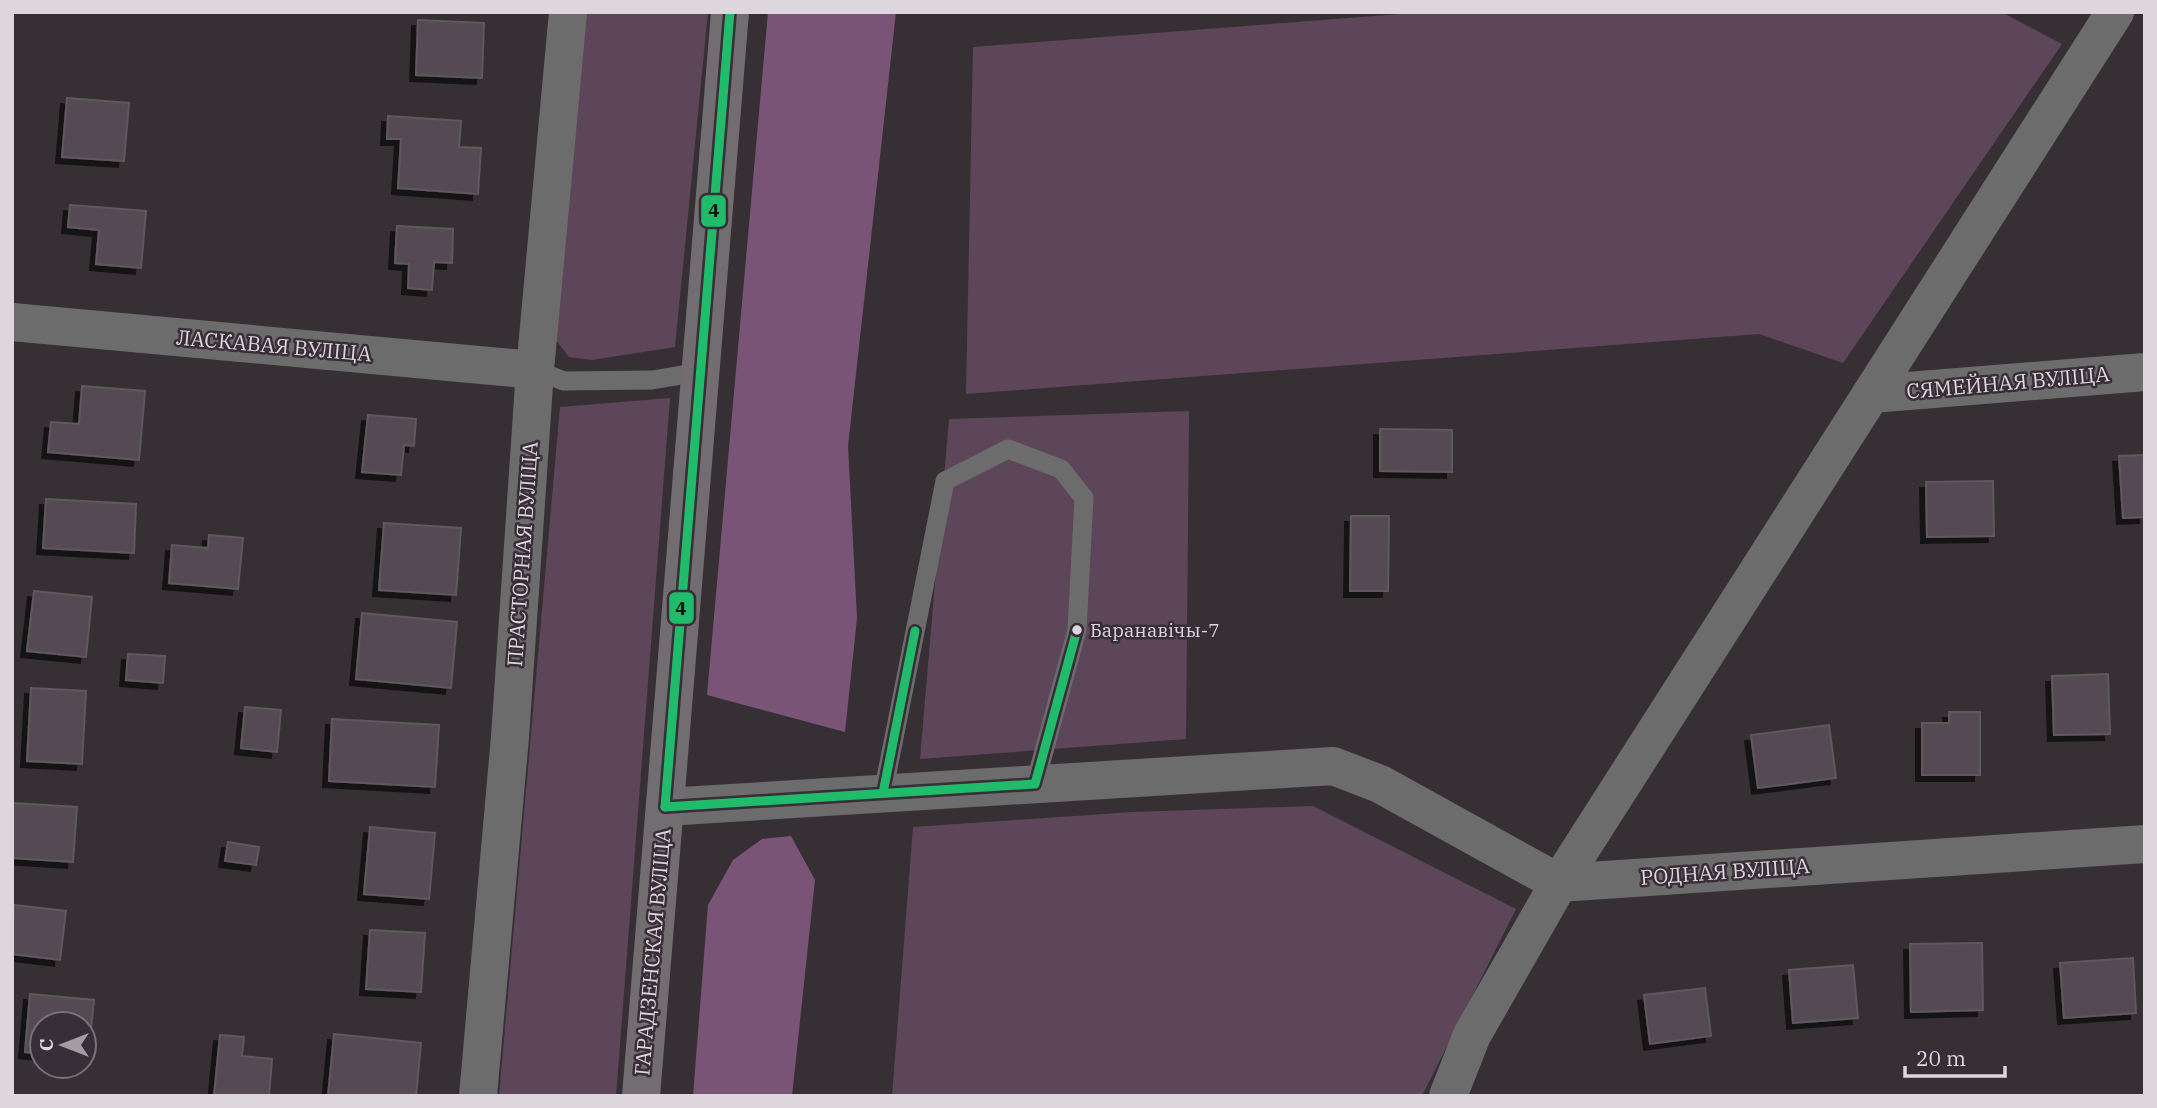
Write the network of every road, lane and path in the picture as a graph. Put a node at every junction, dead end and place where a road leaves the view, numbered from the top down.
1 (568, 12) edge
2 (730, 12) edge
3 (2115, 12) edge
4 (12, 322) edge
5 (535, 370) junction
6 (700, 372) junction
7 (2145, 372) edge
8 (1871, 394) junction
9 (1035, 784) junction
10 (883, 793) junction
11 (665, 807) junction
12 (2145, 844) edge
13 (1559, 883) junction
14 (478, 1096) edge
15 (640, 1096) edge
16 (1448, 1096) edge

1 - 5 street, ПРАСТОРНАЯ ВУЛІЦА
2 - 6 main road, ГАРАДЗЕНСКАЯ ВУЛІЦА
3 - 8 street
4 - 5 street, ЛАСКАВАЯ ВУЛІЦА
5 - 6 lane
5 - 14 street, ПРАСТОРНАЯ ВУЛІЦА
6 - 11 main road, ГАРАДЗЕНСКАЯ ВУЛІЦА
7 - 8 street, СЯМЕЙНАЯ ВУЛІЦА
8 - 13 street
9 - 10 street
9 - 10 lane
9 - 13 street
10 - 11 street
11 - 15 main road, ГАРАДЗЕНСКАЯ ВУЛІЦА
12 - 13 street, РОДНАЯ ВУЛІЦА
13 - 16 street

